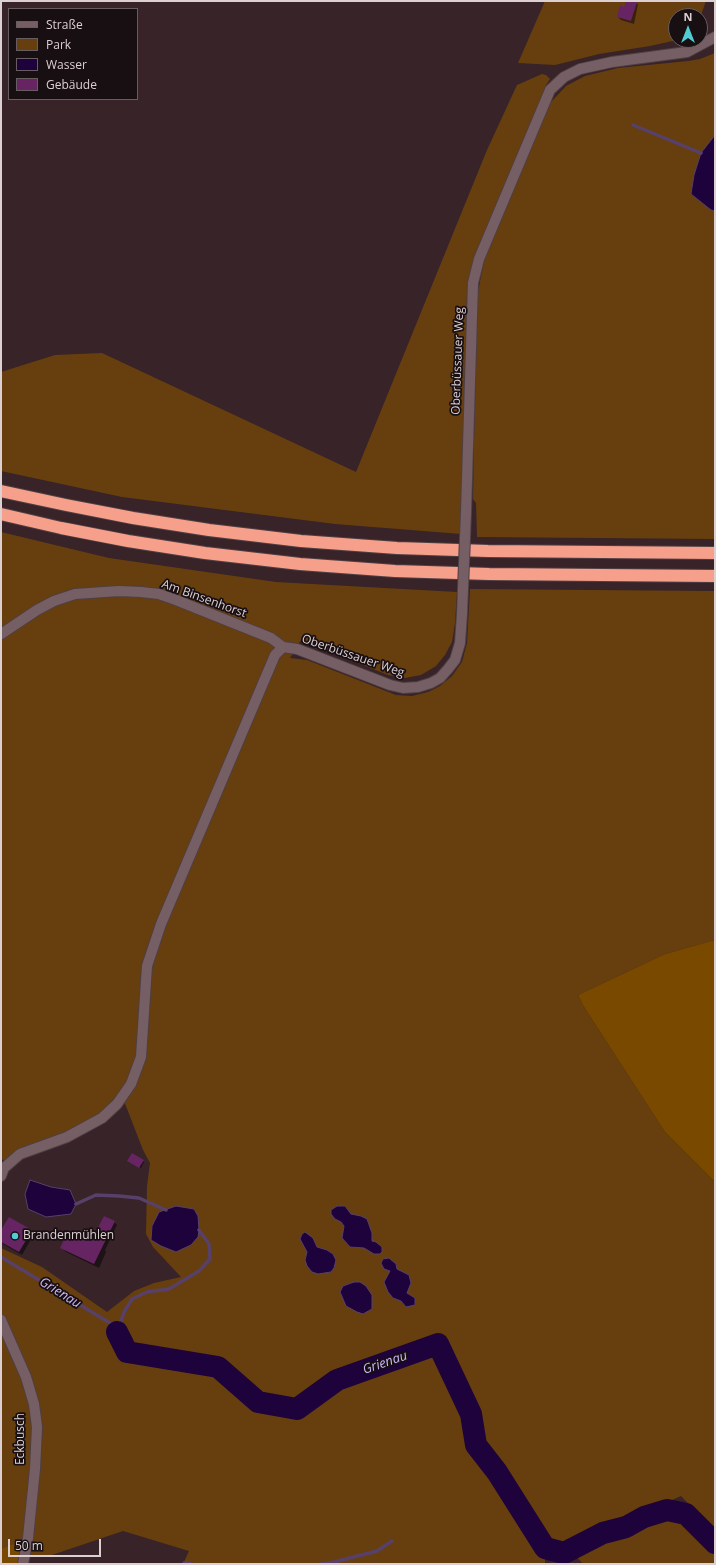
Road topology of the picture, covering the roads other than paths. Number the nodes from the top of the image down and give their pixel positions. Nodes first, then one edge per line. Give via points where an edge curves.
1 (715, 37) edge
2 (1, 490) edge
3 (1, 514) edge
4 (715, 553) edge
5 (715, 576) edge
6 (1, 634) edge
7 (283, 647) junction
8 (3, 1172) edge
9 (1, 1320) edge
10 (23, 1564) edge

1 - 7 street, Oberbüssauer Weg, bridge via 687,52 580,69 564,77 550,90 479,259 473,283 462,614 460,643 455,660 440,678 431,683 403,688 296,649
2 - 4 highway via 133,518 301,541 480,551
3 - 5 highway via 128,541 300,564 482,574
6 - 7 street, Am Binsenhorst via 37,610 75,594 141,592 159,594 176,600 271,638
7 - 8 street, Oberbüssauer Weg via 275,656 161,924 147,966 141,1057 131,1084 117,1104 102,1118 67,1137 20,1154
9 - 10 street, Eckbusch via 26,1377 34,1404 36,1427 33,1484

